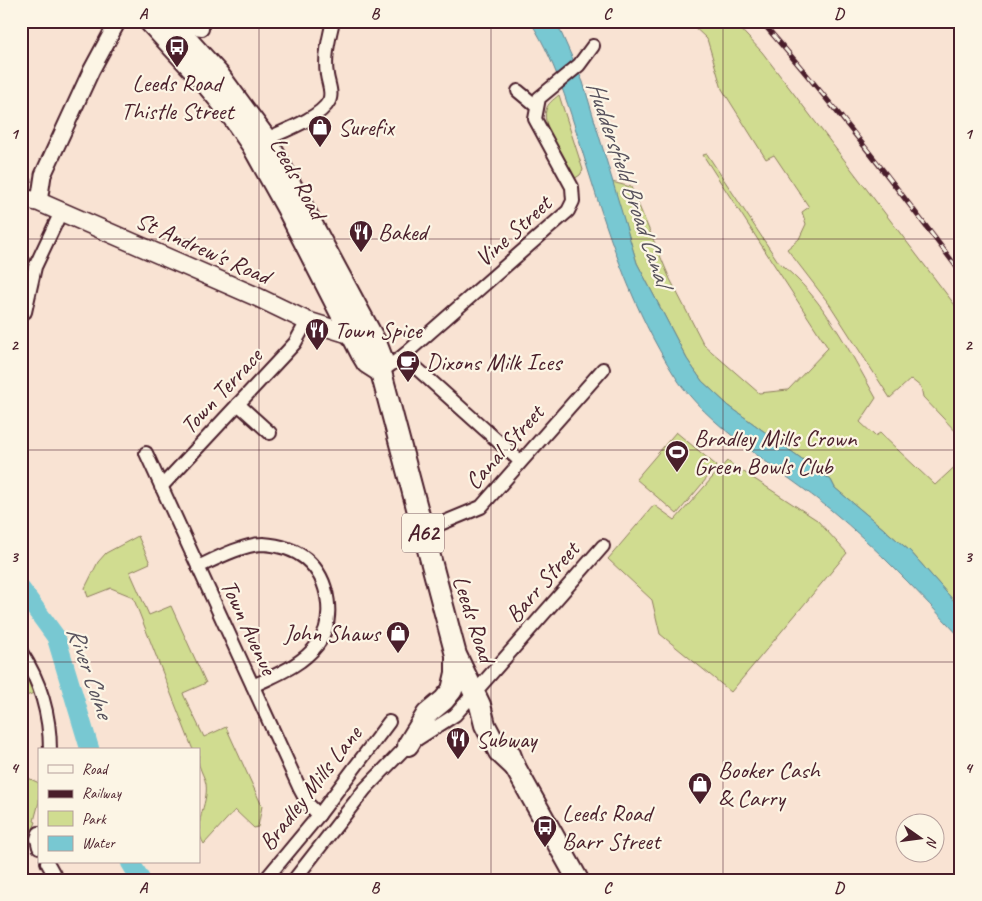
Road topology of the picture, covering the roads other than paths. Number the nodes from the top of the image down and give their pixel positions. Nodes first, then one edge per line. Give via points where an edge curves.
1 (118, 21) edge
2 (149, 21) edge
3 (333, 21) edge
4 (172, 23) edge
5 (206, 25) edge
6 (594, 46) dead end
7 (199, 53) junction
8 (518, 91) dead end
9 (536, 106) junction
10 (259, 142) junction
11 (43, 175) junction
12 (21, 196) edge
13 (38, 202) junction
14 (60, 212) junction
15 (25, 312) dead end
16 (306, 321) junction
17 (358, 328) junction
18 (403, 356) junction
19 (602, 369) dead end
20 (380, 372) junction
21 (238, 404) junction
22 (270, 433) dead end
23 (146, 453) dead end
24 (520, 461) junction
25 (161, 487) junction
26 (423, 530) junction
27 (602, 546) dead end
28 (198, 567) junction
29 (21, 652) edge
30 (456, 656) junction
31 (253, 686) junction
32 (476, 699) junction
33 (389, 722) dead end
34 (408, 745) junction
35 (50, 748) edge
36 (319, 815) junction
37 (48, 864) edge
38 (57, 880) edge
39 (264, 880) edge
40 (294, 880) edge
41 (578, 880) edge

1 - 11 street
2 - 10 main road, Leeds Road / A62
3 - 10 street via 326,62 330,100 305,121
4 - 5 street
4 - 7 main road, Leeds Road / A62
5 - 7 street
6 - 9 street via 579,65 540,98
7 - 10 main road, Leeds Road / A62 via 218,74
8 - 9 street
9 - 18 street, Vine Street via 535,119 572,187 573,201 568,212
10 - 17 main road, Leeds Road / A62
11 - 12 street
11 - 13 street
12 - 13 main road, St Andrew's Road
13 - 14 main road, St Andrew's Road
14 - 15 street via 35,267
14 - 16 main road, St Andrew's Road
16 - 17 main road, St Andrew's Road via 346,333
16 - 21 street, Town Terrace via 296,342
17 - 20 main road, Leeds Road / A62 via 382,358
18 - 20 street, Vine Street
18 - 24 street
19 - 24 street, Canal Street
20 - 26 main road, Leeds Road / A62
21 - 22 street
21 - 25 street, Town Terrace
23 - 25 street, Town Avenue
24 - 26 street, Canal Street via 481,507
25 - 28 street, Town Avenue
26 - 30 main road, Leeds Road / A62
27 - 32 street, Barr Street
28 - 31 street, Town Avenue
28 - 31 street via 261,544 286,548 306,559 319,576 328,597 328,624 318,645 301,662
29 - 35 street via 42,694 50,729
30 - 32 main road, Leeds Road / A62
30 - 34 main road via 452,690 427,714
31 - 36 street, Town Avenue via 300,789
32 - 34 street, Barr Street
32 - 41 main road, Leeds Road / A62 via 503,738 515,767
33 - 36 street, Bradley Mills Lane
34 - 40 street, Barr Street via 366,789
36 - 39 street, Bradley Mills Lane
37 - 38 street

